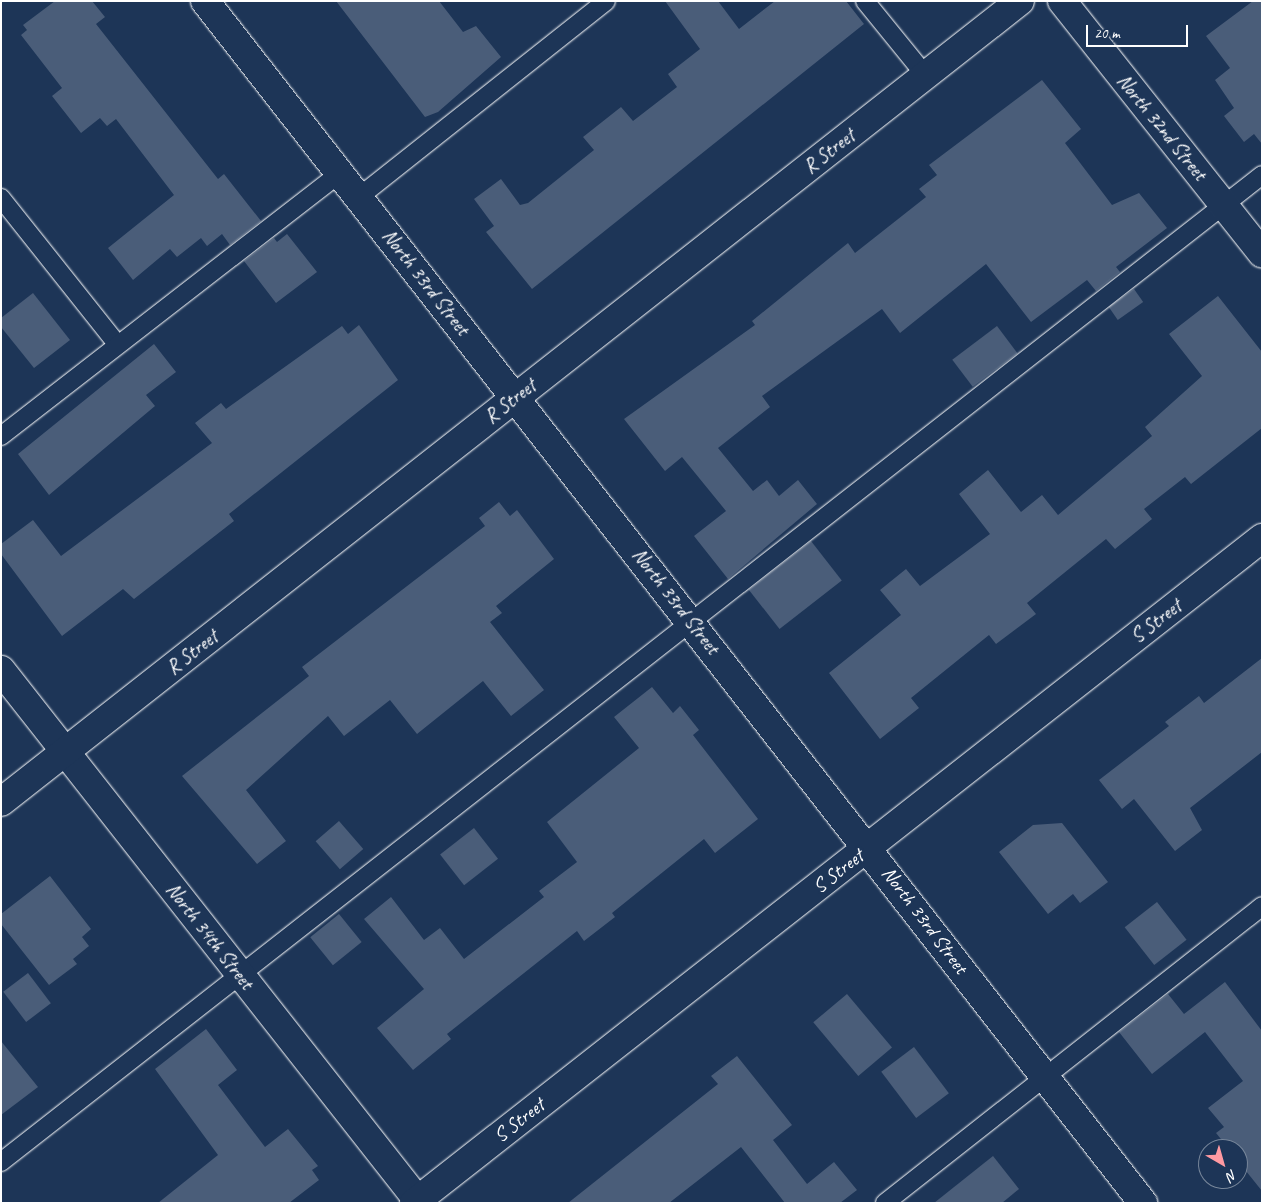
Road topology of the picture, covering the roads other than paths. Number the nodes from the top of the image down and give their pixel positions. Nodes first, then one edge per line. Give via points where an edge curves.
1 (205, 1) edge
2 (606, 1) edge
3 (865, 1) edge
4 (1020, 1) edge
5 (1062, 1) edge
6 (926, 76) junction
7 (340, 172) junction
8 (1262, 175) edge
9 (359, 197) junction
10 (1, 198) edge
11 (1224, 205) junction
12 (1262, 253) edge
13 (117, 344) junction
14 (516, 397) junction
15 (1, 436) edge
16 (1262, 538) edge
17 (692, 622) junction
18 (1, 670) edge
19 (66, 752) junction
20 (1, 802) edge
21 (869, 846) junction
22 (1262, 906) edge
23 (242, 976) junction
24 (1044, 1077) junction
25 (1, 1162) edge
26 (417, 1202) edge
27 (885, 1203) edge
28 (1143, 1203) edge

1 - 7 street, North 33rd Street
2 - 9 lane
3 - 6 lane
4 - 6 street, R Street
5 - 11 street, North 32nd Street
6 - 14 street, R Street
7 - 9 street, North 33rd Street
7 - 13 lane
8 - 11 lane
9 - 14 street, North 33rd Street
10 - 13 lane
11 - 12 street, North 32nd Street
11 - 17 lane
13 - 15 lane
14 - 17 street, North 33rd Street
14 - 19 street, R Street
16 - 21 street, S Street
17 - 21 street, North 33rd Street
17 - 23 lane
18 - 19 street, North 34th Street
19 - 20 street, R Street
19 - 23 street, North 34th Street
21 - 24 street, North 33rd Street
21 - 26 street, S Street
22 - 24 lane
23 - 25 lane
23 - 26 street, North 34th Street
24 - 27 lane
24 - 28 street, North 33rd Street

